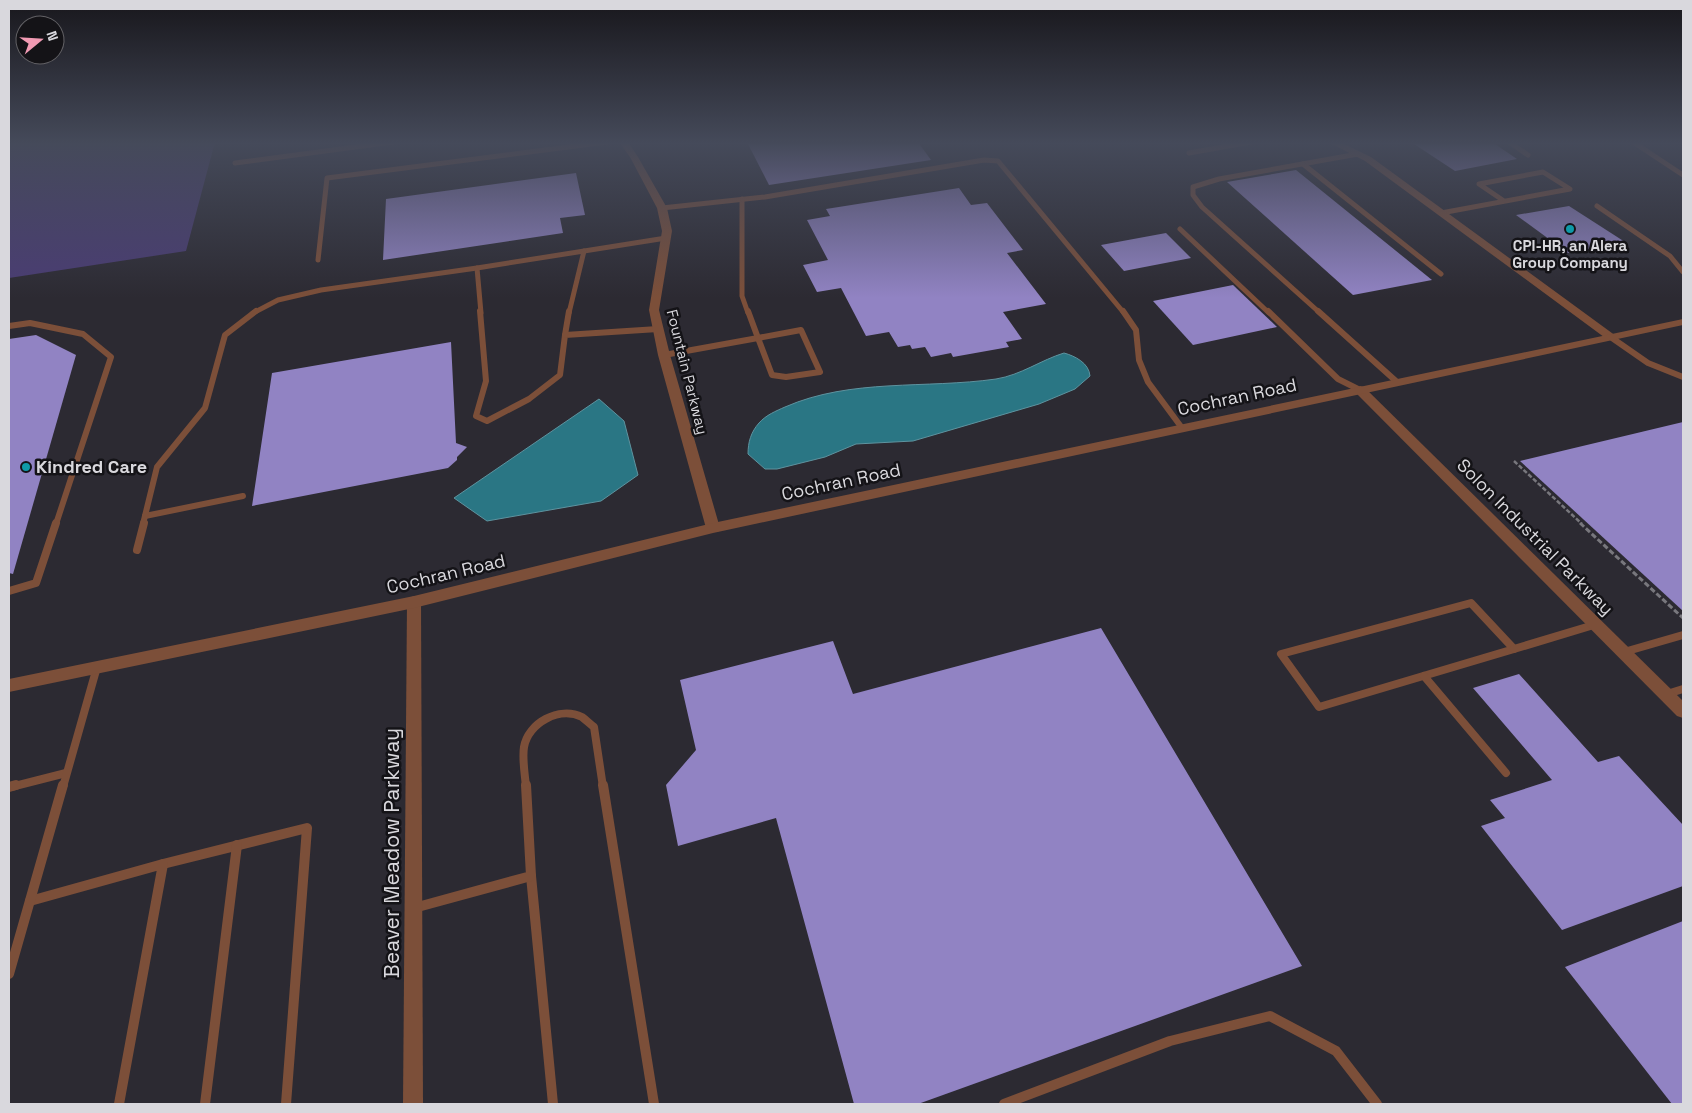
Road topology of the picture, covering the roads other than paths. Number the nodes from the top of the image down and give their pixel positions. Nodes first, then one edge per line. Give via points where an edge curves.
1 (325, 194) edge
2 (654, 194) edge
3 (773, 194) edge
4 (1026, 194) edge
5 (1193, 194) edge
6 (1341, 194) edge
7 (1415, 194) edge
8 (1494, 194) edge
9 (1543, 194) edge
10 (742, 199) junction
11 (1504, 201) junction
12 (1597, 206) dead end
13 (662, 208) junction
14 (1441, 213) junction
15 (1180, 229) dead end
16 (666, 238) junction
17 (584, 251) junction
18 (318, 260) dead end
19 (477, 268) junction
20 (1683, 272) edge
21 (1441, 274) dead end
22 (1683, 322) edge
23 (9, 326) edge
24 (658, 330) junction
25 (565, 335) junction
26 (1612, 338) junction
27 (758, 339) junction
28 (664, 355) junction
29 (1683, 377) edge
30 (1397, 382) junction
31 (1360, 390) junction
32 (1182, 428) junction
33 (243, 496) dead end
34 (145, 516) junction
35 (713, 528) junction
36 (137, 550) dead end
37 (9, 591) edge
38 (414, 602) junction
39 (1596, 624) junction
40 (1683, 635) edge
41 (1514, 649) junction
42 (1624, 652) junction
43 (97, 667) junction
44 (1424, 676) junction
45 (9, 686) edge
46 (1683, 689) edge
47 (1667, 694) junction
48 (1683, 710) edge
49 (66, 773) junction
50 (1506, 773) dead end
51 (9, 787) edge
52 (238, 845) junction
53 (163, 864) junction
54 (531, 876) junction
55 (30, 901) junction
56 (414, 908) junction
57 (9, 974) edge
58 (119, 1104) edge
59 (205, 1104) edge
60 (286, 1104) edge
61 (413, 1104) edge
62 (553, 1104) edge
63 (654, 1104) edge
64 (1004, 1104) edge
65 (1377, 1104) edge

1 - 18 lane
2 - 13 street, Fountain Parkway
3 - 10 lane
4 - 32 lane via 1115,300 1136,330 1139,360 1148,382
5 - 30 lane via 1202,207
6 - 21 lane
7 - 14 street
8 - 11 lane
9 - 11 lane
10 - 13 lane
10 - 27 lane via 742,296
11 - 14 lane
12 - 20 lane via 1670,256
13 - 16 street, Fountain Parkway
14 - 26 street
15 - 31 lane via 1338,379
16 - 17 lane
16 - 24 street, Fountain Parkway via 654,310
17 - 19 lane
17 - 25 lane
19 - 25 lane via 486,381 476,416 487,421 529,399 560,375
19 - 34 lane via 321,290 278,300 251,314 225,334 204,408 157,467
22 - 26 street, Cochran Road
23 - 37 lane via 30,323 83,334 111,357 36,583
24 - 25 lane
24 - 28 street, Fountain Parkway
26 - 29 lane via 1648,364
26 - 30 street, Cochran Road
27 - 27 lane via 801,330 820,372 772,375
27 - 28 lane
28 - 35 street, Fountain Parkway
30 - 31 street, Cochran Road
31 - 32 street, Cochran Road
31 - 39 street, Solon Industrial Parkway
32 - 35 street, Cochran Road
33 - 34 lane
34 - 36 lane
35 - 38 street, Cochran Road
38 - 43 street, Cochran Road
38 - 56 street, Beaver Meadow Parkway
39 - 41 lane
39 - 42 street, Solon Industrial Parkway
40 - 42 lane
41 - 44 lane
41 - 44 lane via 1471,603 1281,654 1319,707
42 - 47 street, Solon Industrial Parkway
43 - 45 street, Cochran Road
43 - 49 lane
44 - 50 lane
46 - 47 lane
47 - 48 street, Solon Industrial Parkway
49 - 51 lane
49 - 55 lane
52 - 53 lane
52 - 59 lane
52 - 60 lane via 307,828
53 - 55 lane
53 - 58 lane
54 - 56 lane
54 - 62 lane
54 - 63 lane via 524,747 534,726 549,717 567,714 582,717 594,727
55 - 57 lane
56 - 61 street, Beaver Meadow Parkway
64 - 65 lane via 1170,1041 1270,1016 1336,1051

